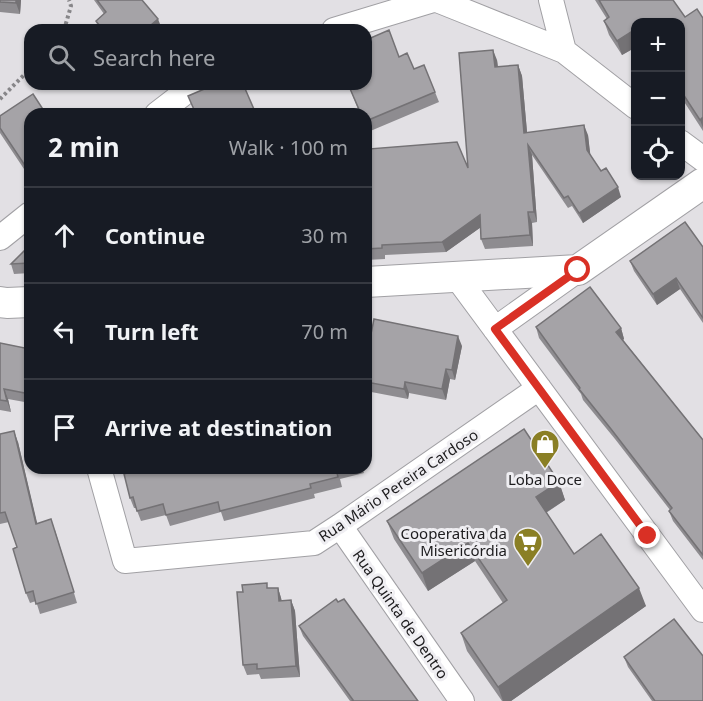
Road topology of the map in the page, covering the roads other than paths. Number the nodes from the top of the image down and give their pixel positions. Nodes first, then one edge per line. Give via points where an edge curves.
1 (435, 0) edge
2 (551, 0) edge
3 (353, 24) edge
4 (564, 51) junction
5 (188, 90) edge
6 (631, 102) edge
7 (165, 108) edge
8 (685, 145) edge
9 (703, 159) edge
10 (703, 183) edge
11 (24, 219) edge
12 (0, 238) edge
13 (578, 270) junction
14 (456, 276) junction
15 (372, 282) edge
16 (0, 302) edge
17 (24, 302) edge
18 (495, 329) junction
19 (539, 388) junction
20 (101, 474) edge
21 (340, 526) junction
22 (703, 610) edge
23 (462, 701) edge

1 - 3 street
1 - 4 street
2 - 4 street
4 - 6 street
5 - 7 street
8 - 9 street
10 - 13 street
11 - 12 street
13 - 14 street
13 - 18 street
14 - 15 street
14 - 18 street
16 - 17 street
18 - 19 street
19 - 21 street, Rua Mário Pereira Cardoso
19 - 22 street
20 - 21 street, Rua Mário Pereira Cardoso via 125,561 314,543
21 - 23 street, Rua Quinta de Dentro

